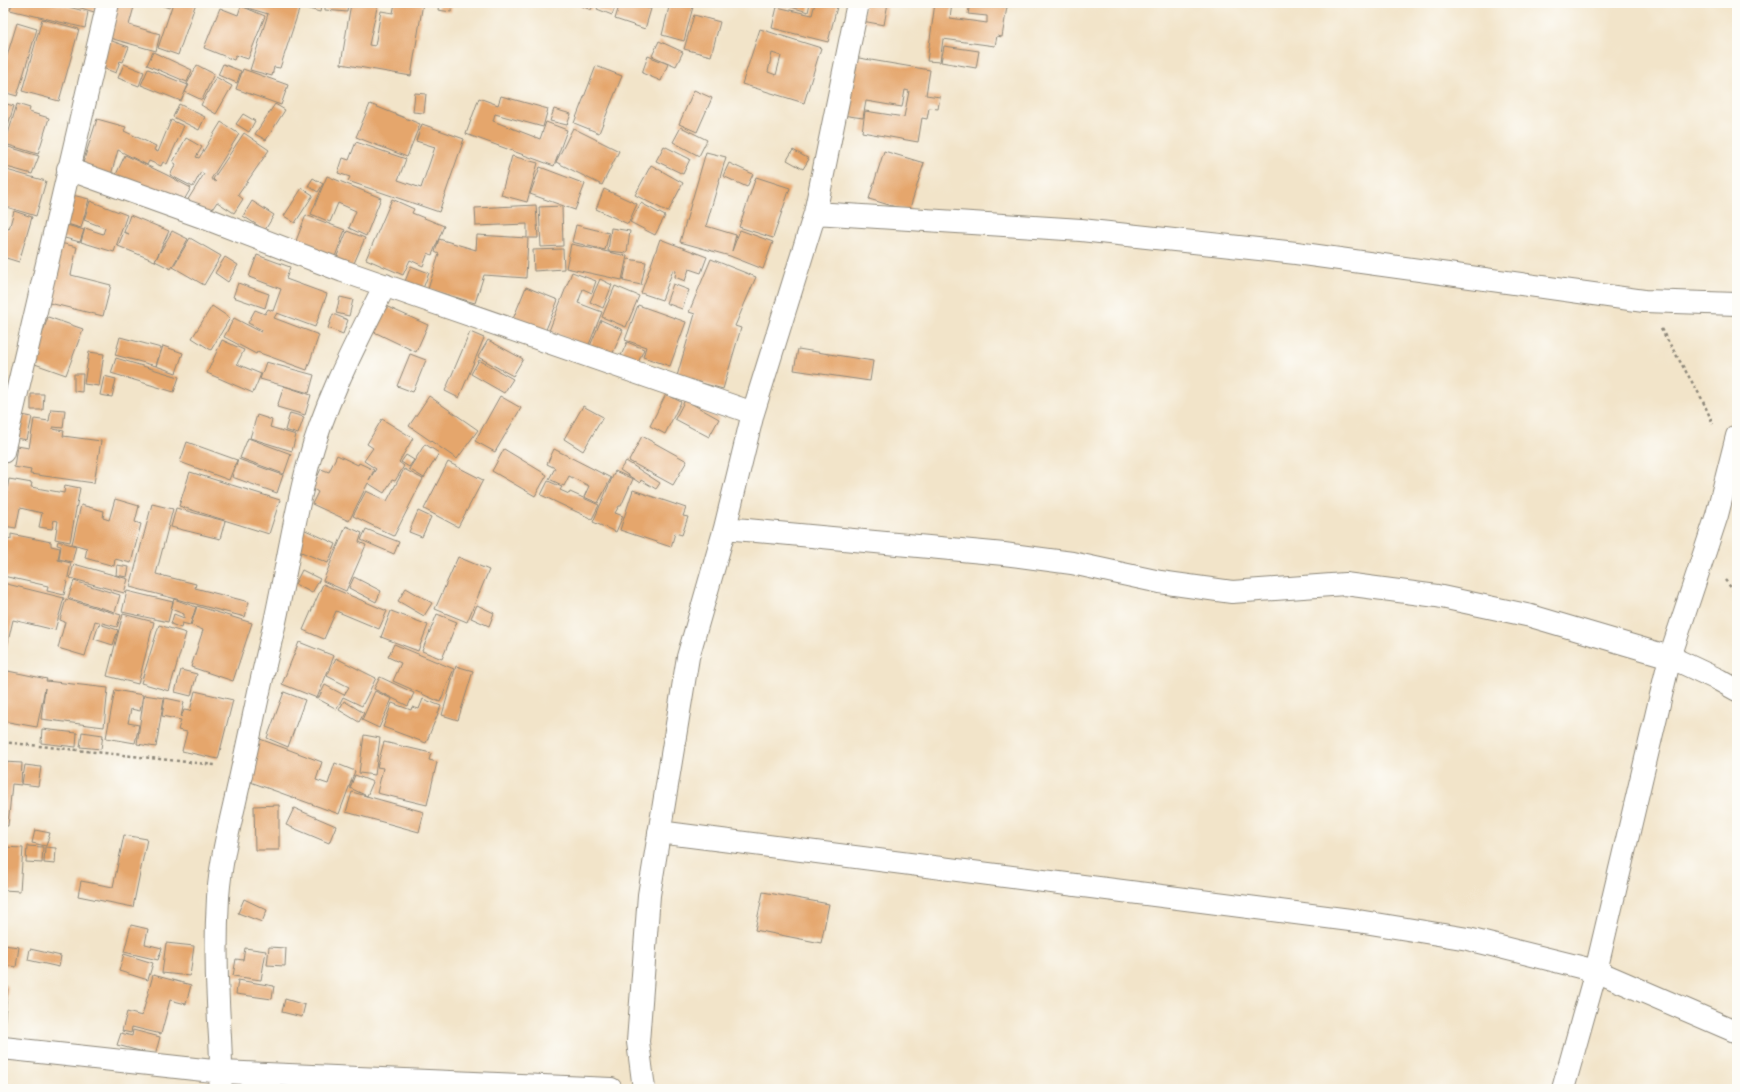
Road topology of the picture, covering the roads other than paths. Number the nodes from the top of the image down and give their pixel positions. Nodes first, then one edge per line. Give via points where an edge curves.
1 (108, 3) edge
2 (858, 3) edge
3 (68, 169) junction
4 (815, 213) junction
5 (385, 284) junction
6 (1737, 304) edge
7 (753, 413) junction
8 (1737, 436) edge
9 (3, 452) edge
10 (725, 528) junction
11 (1670, 657) junction
12 (1737, 690) edge
13 (659, 832) junction
14 (1596, 971) junction
15 (1737, 1032) edge
16 (3, 1048) edge
17 (221, 1081) edge
18 (611, 1089) edge
19 (644, 1089) edge
20 (1563, 1089) edge

1 - 3 street
2 - 4 street
3 - 5 street
3 - 9 street
4 - 6 street via 1081,230 1296,252 1644,301
4 - 7 street
5 - 7 street
5 - 17 street via 347,360 321,424 308,465 225,847 218,898 217,966
7 - 10 street
8 - 11 street via 1717,515
10 - 11 street via 1004,554 1072,563 1160,582 1232,592 1345,584 1436,596 1531,616
10 - 13 street via 688,657
11 - 12 street
11 - 14 street
13 - 14 street via 1358,921 1468,938
13 - 19 street via 649,895 638,1042
14 - 15 street
14 - 20 street
16 - 17 street
17 - 18 street

